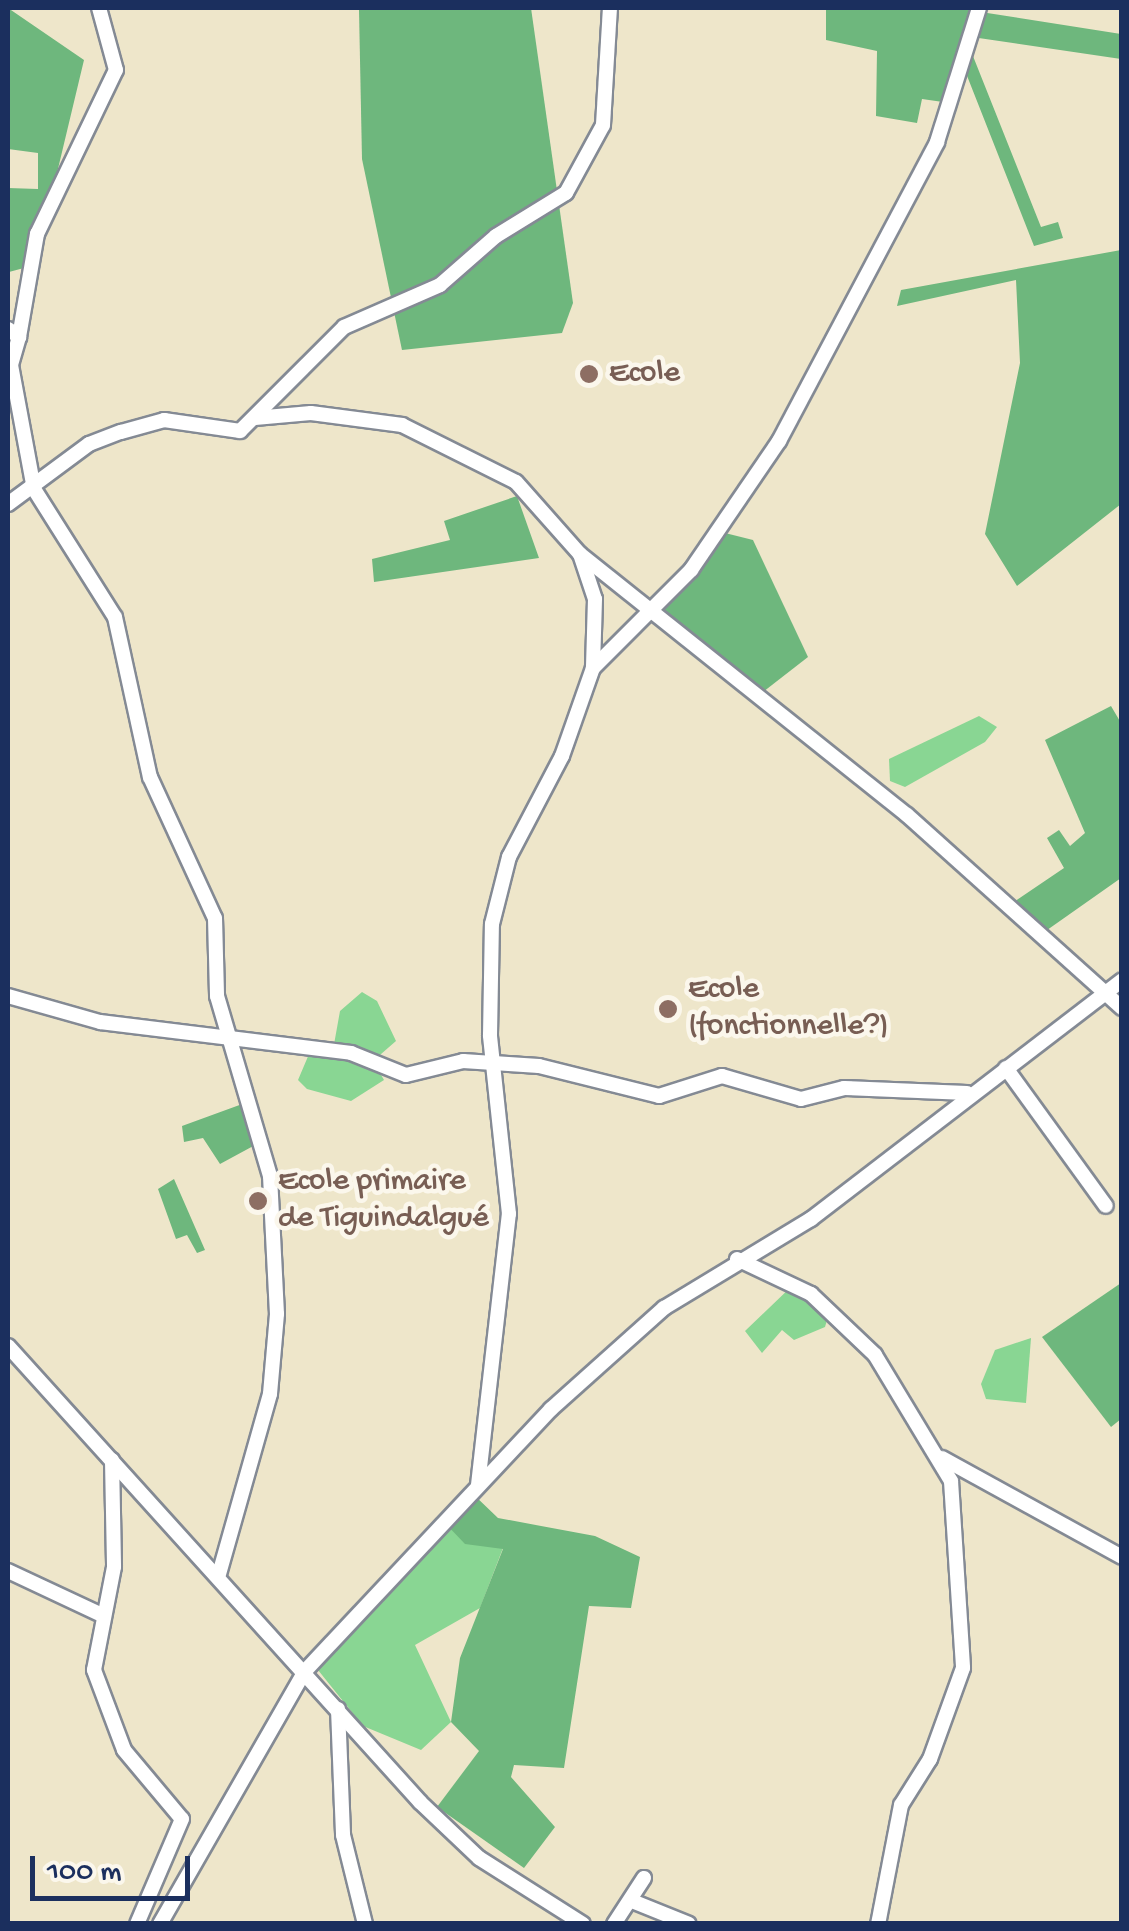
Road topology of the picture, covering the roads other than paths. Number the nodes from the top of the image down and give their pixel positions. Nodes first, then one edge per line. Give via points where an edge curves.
1 (99, 8) edge
2 (610, 8) edge
3 (979, 8) edge
4 (13, 333) edge
5 (254, 418) junction
6 (34, 489) junction
7 (8, 504) edge
8 (580, 554) junction
9 (652, 613) junction
10 (592, 668) junction
11 (1122, 980) edge
12 (1106, 993) junction
13 (8, 996) edge
14 (1122, 1008) edge
15 (230, 1042) junction
16 (494, 1066) junction
17 (1006, 1068) junction
18 (982, 1087) junction
19 (1106, 1206) dead end
20 (738, 1259) junction
21 (8, 1346) edge
22 (941, 1458) junction
23 (112, 1460) junction
24 (478, 1484) junction
25 (1122, 1557) edge
26 (8, 1571) edge
27 (219, 1574) junction
28 (102, 1616) junction
29 (304, 1671) junction
30 (338, 1709) junction
31 (644, 1878) dead end
32 (632, 1901) junction
33 (137, 1924) edge
34 (160, 1924) edge
35 (365, 1924) edge
36 (582, 1924) edge
37 (614, 1924) edge
38 (689, 1924) edge
39 (878, 1924) edge

1 - 4 street via 116,70 37,234
2 - 5 street via 603,125 576,184 440,285 344,327
3 - 9 street via 937,142 839,314 804,395 757,479
4 - 6 street via 11,365
5 - 6 street via 240,432 164,420 110,436
5 - 8 street via 328,415 427,435 516,482
6 - 7 street
6 - 15 street via 115,618 150,777 215,918 214,973
8 - 9 street
8 - 10 street via 595,600
9 - 10 street
9 - 12 street via 907,814
10 - 16 street via 500,890
11 - 12 street
12 - 14 street
12 - 17 street
13 - 15 street
15 - 16 street via 351,1053 406,1075 449,1061
15 - 27 street via 270,1176 277,1314 262,1435
16 - 18 street via 540,1066 658,1096 722,1076 801,1098 844,1088 942,1097
16 - 24 street via 509,1214
17 - 18 street
17 - 19 street
18 - 20 street via 811,1220
20 - 22 street via 812,1294 841,1320 875,1355
20 - 24 street via 664,1308
21 - 23 street
22 - 25 street
22 - 39 street via 954,1510 963,1668 930,1759 901,1805
23 - 27 street
23 - 28 street via 114,1567
24 - 29 street
26 - 28 street
27 - 29 street
28 - 33 street via 94,1670 114,1732 182,1819
29 - 30 street
29 - 34 street
30 - 35 street via 342,1835
30 - 36 street via 479,1858
31 - 32 street
32 - 37 street
32 - 38 street

